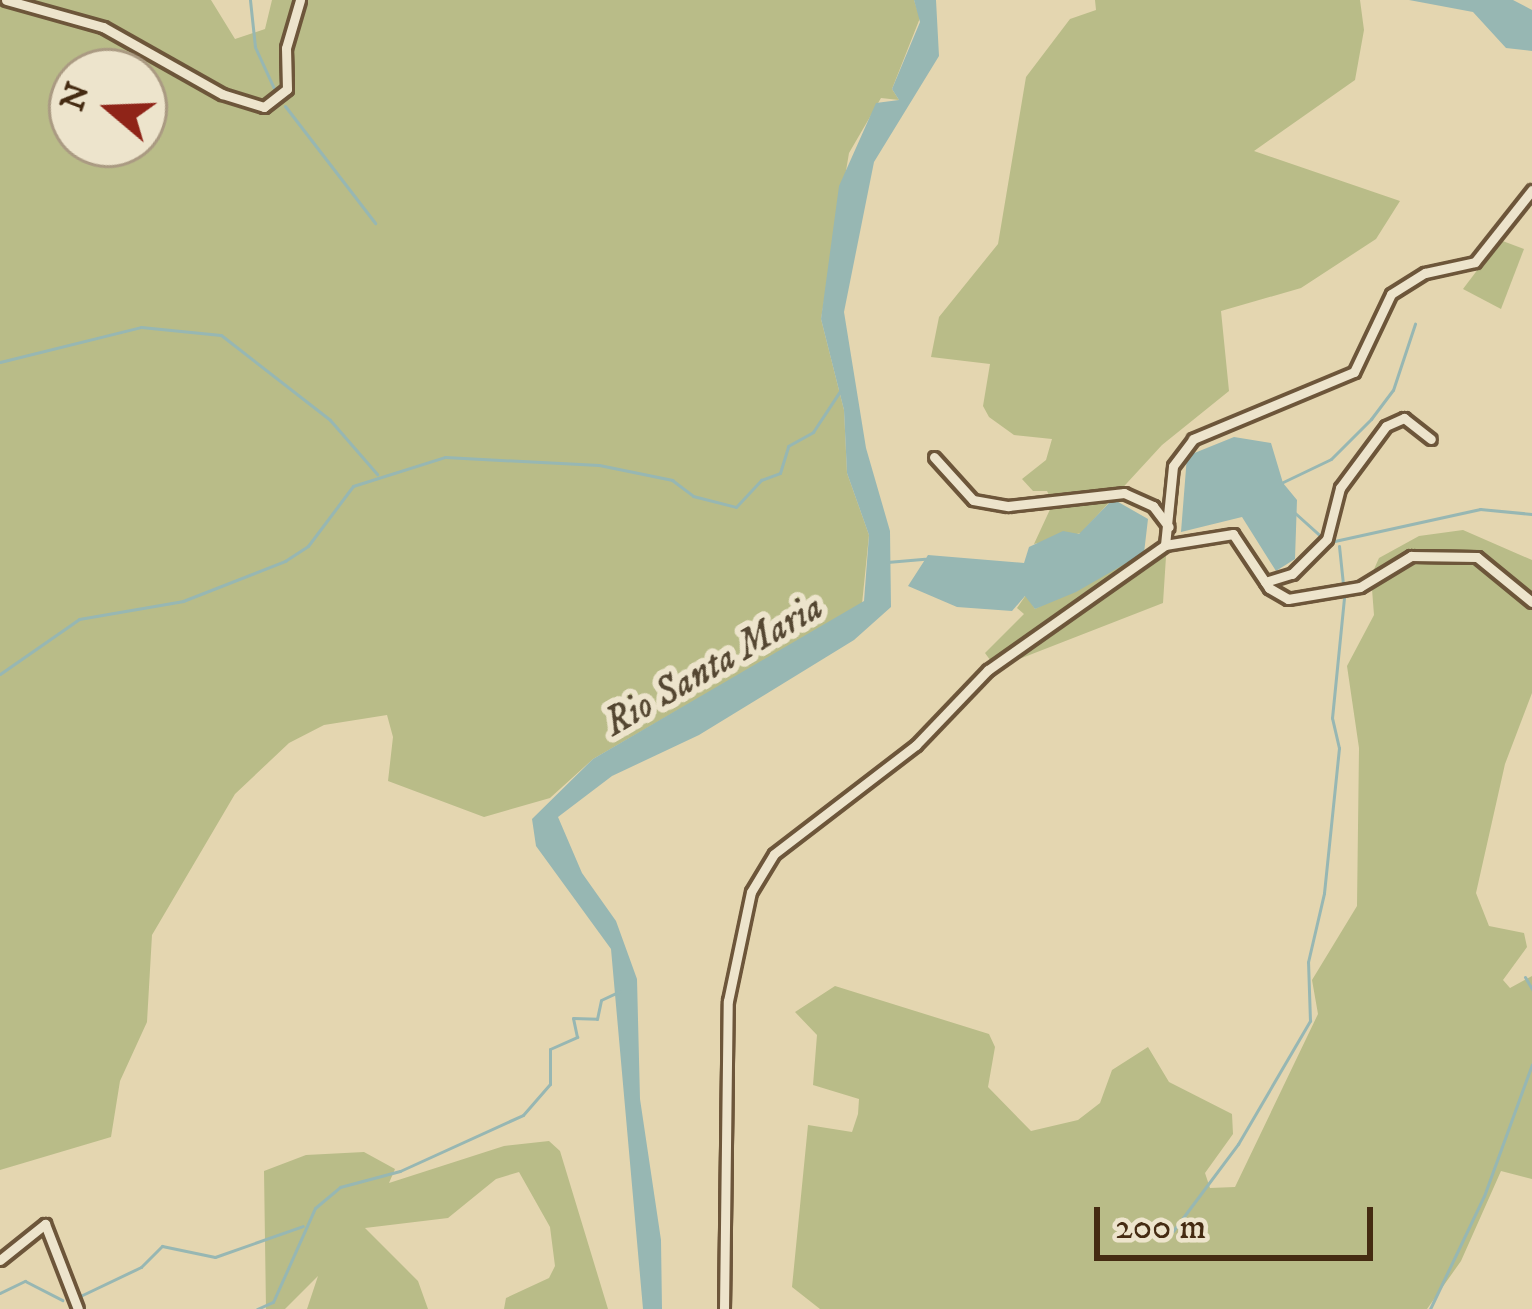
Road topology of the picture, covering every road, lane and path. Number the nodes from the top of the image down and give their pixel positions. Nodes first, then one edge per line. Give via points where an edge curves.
1 (6, 0) edge
2 (300, 0) edge
3 (1532, 190) edge
4 (1431, 440) dead end
5 (934, 457) dead end
6 (1169, 527) junction
7 (1165, 545) junction
8 (1265, 582) junction
9 (1532, 602) edge
10 (0, 1260) edge
11 (78, 1309) edge
12 (724, 1309) edge

1 - 2 street via 103,27 222,94 264,107 284,98 287,37
3 - 6 street via 1474,262 1425,273 1391,294 1354,372 1193,439 1173,466
4 - 8 street via 1404,418 1386,426 1340,488 1327,538 1292,574
5 - 6 street via 974,500 1008,506 1124,494 1153,506
6 - 7 street
7 - 8 street via 1233,534
7 - 12 street via 988,670 916,745 760,871 728,1001
8 - 9 street via 1296,599 1360,587 1411,556 1462,555 1507,574
10 - 11 street via 45,1224

